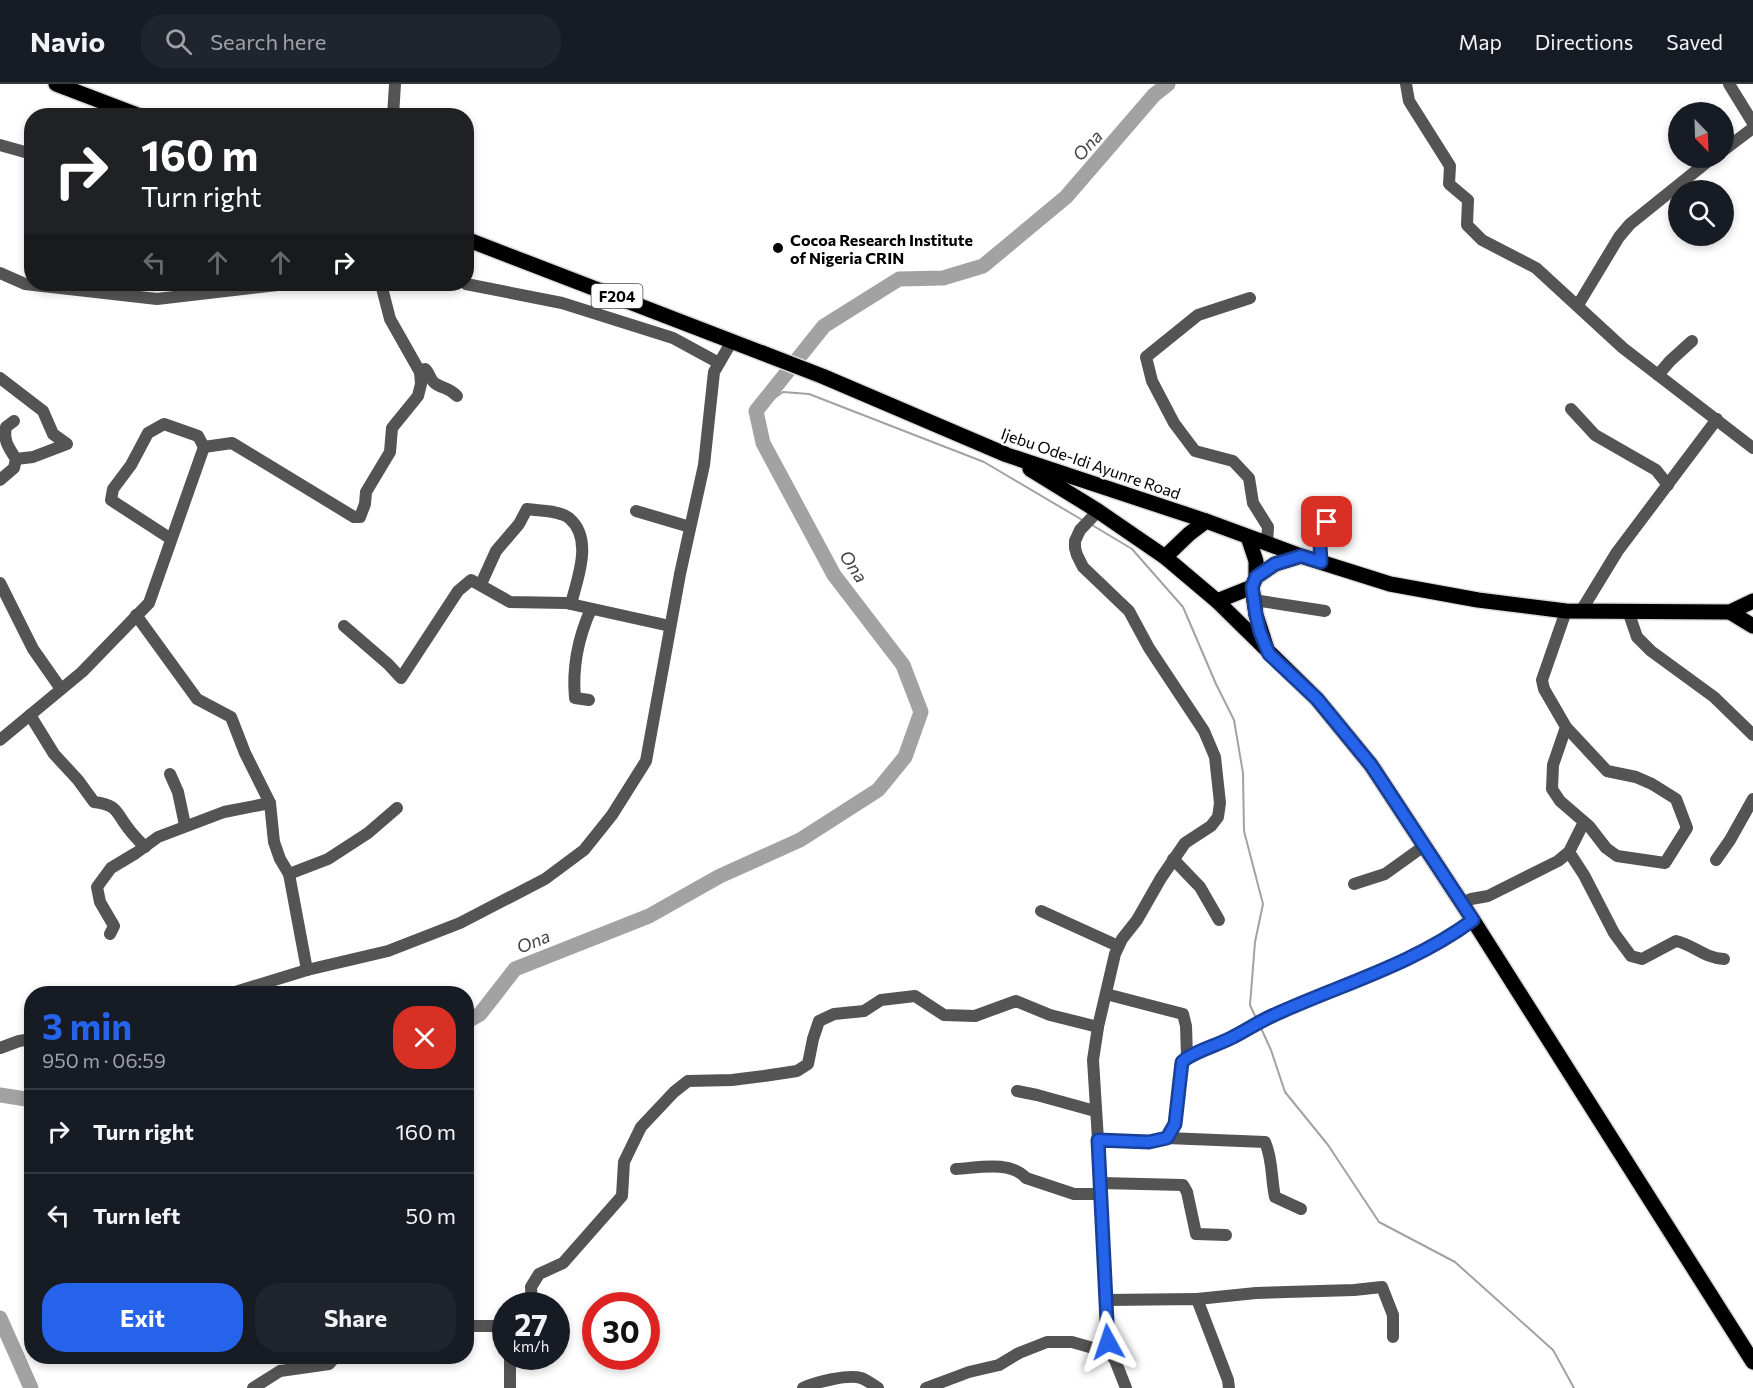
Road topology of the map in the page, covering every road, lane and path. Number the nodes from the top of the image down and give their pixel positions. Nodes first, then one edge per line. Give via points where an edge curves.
1 (56, 84) edge
2 (394, 84) edge
3 (1406, 84) edge
4 (1729, 84) edge
5 (119, 108) edge
6 (393, 108) edge
7 (1753, 125) edge
8 (1734, 141) edge
9 (0, 145) edge
10 (24, 152) edge
11 (1700, 168) edge
12 (474, 242) edge
13 (0, 273) edge
14 (24, 284) edge
15 (474, 286) edge
16 (91, 291) edge
17 (222, 291) edge
18 (383, 291) edge
19 (1251, 298) dead end
20 (1578, 305) junction
21 (732, 341) junction
22 (1692, 341) dead end
23 (719, 363) junction
24 (420, 372) junction
25 (1658, 375) junction
26 (0, 378) edge
27 (457, 396) dead end
28 (1571, 409) dead end
29 (1717, 419) junction
30 (14, 421) dead end
31 (204, 447) junction
32 (1753, 448) edge
33 (1007, 455) junction
34 (16, 459) junction
35 (0, 480) edge
36 (1668, 484) junction
37 (1329, 505) dead end
38 (636, 511) dead end
39 (1093, 515) junction
40 (1206, 521) junction
41 (690, 526) junction
42 (1248, 537) junction
43 (171, 539) junction
44 (1267, 544) junction
45 (1301, 556) junction
46 (1165, 557) junction
47 (1321, 562) junction
48 (0, 583) edge
49 (481, 584) junction
50 (1254, 588) junction
51 (1217, 601) junction
52 (1753, 601) edge
53 (571, 604) junction
54 (591, 609) junction
55 (1325, 610) dead end
56 (1574, 611) junction
57 (1628, 611) junction
58 (1730, 612) junction
59 (136, 615) junction
60 (344, 626) dead end
61 (670, 626) junction
62 (1753, 626) edge
63 (1269, 654) junction
64 (61, 689) junction
65 (589, 700) dead end
66 (30, 715) junction
67 (1566, 728) junction
68 (1753, 735) edge
69 (0, 740) edge
70 (170, 774) dead end
71 (1753, 800) edge
72 (270, 803) junction
73 (398, 808) dead end
74 (1584, 822) junction
75 (185, 825) junction
76 (1424, 846) junction
77 (145, 847) junction
78 (1569, 852) junction
79 (1173, 859) junction
80 (1716, 860) dead end
81 (289, 874) junction
82 (1354, 884) dead end
83 (1462, 903) junction
84 (1041, 911) dead end
85 (1219, 920) dead end
86 (1473, 920) junction
87 (110, 934) dead end
88 (1118, 946) junction
89 (1724, 959) dead end
90 (307, 970) junction
91 (255, 986) edge
92 (1106, 994) junction
93 (1098, 1027) junction
94 (24, 1040) edge
95 (0, 1048) edge
96 (1187, 1058) junction
97 (1017, 1092) dead end
98 (1095, 1111) junction
99 (1167, 1138) junction
100 (1098, 1140) junction
101 (956, 1169) dead end
102 (1101, 1189) junction
103 (1301, 1209) dead end
104 (1226, 1235) dead end
105 (531, 1292) edge
106 (1197, 1299) junction
107 (1105, 1300) junction
108 (474, 1326) edge
109 (492, 1326) edge
110 (1393, 1337) dead end
111 (1106, 1348) junction
112 (1753, 1362) edge
113 (329, 1364) edge
114 (510, 1370) edge
115 (253, 1388) edge
116 (510, 1388) edge
117 (803, 1388) edge
118 (878, 1388) edge
119 (926, 1388) edge
120 (1126, 1388) edge
121 (1229, 1388) edge

1 - 5 main road
2 - 6 street
3 - 20 street via 1409,101 1450,166 1449,184 1468,200 1470,229 1482,240 1536,268
4 - 7 street
7 - 8 street
9 - 10 street
11 - 20 street via 1630,224
12 - 21 main road, Ijebu Ode-Idi Ayunre Road / F204
13 - 14 street
15 - 23 street via 562,303 673,338
16 - 17 street via 157,298
18 - 24 street via 390,319
19 - 44 street via 1198,315 1146,357 1162,402 1195,451 1233,461 1249,478 1253,503 1268,527
20 - 25 street
21 - 23 street
21 - 33 main road, Ijebu Ode-Idi Ayunre Road / F204
22 - 25 street
23 - 41 street via 714,372 704,465
24 - 27 street via 425,369 436,385 450,388
24 - 31 street via 418,396 392,428 390,452 366,492 360,516 354,517 232,443
25 - 29 street
26 - 34 street via 43,411 53,434 67,444
28 - 36 street via 1595,435 1656,470
29 - 32 street
29 - 36 street
30 - 34 street via 4,434
31 - 43 street
31 - 43 street via 198,436 164,424 148,433 113,489 111,500
33 - 39 main road
33 - 40 main road, Ijebu Ode-Idi Ayunre Road / F204
34 - 35 street via 14,468
36 - 56 street
37 - 47 street via 1320,545
38 - 41 street
39 - 46 main road
39 - 79 street via 1075,542 1083,567 1129,611 1204,731 1215,757 1218,817 1185,843
40 - 42 main road, Ijebu Ode-Idi Ayunre Road / F204
40 - 46 main road
41 - 61 street
42 - 44 main road, Ijebu Ode-Idi Ayunre Road / F204
42 - 50 main road via 1256,561
43 - 59 street via 148,603
44 - 45 main road, Ijebu Ode-Idi Ayunre Road / F204
45 - 47 main road, Ijebu Ode-Idi Ayunre Road / F204
45 - 50 main road via 1275,564
46 - 51 main road
47 - 56 main road, Ijebu Ode-Idi Ayunre Road / F204 via 1390,584 1478,600
48 - 64 street via 33,649
49 - 53 street via 510,602
49 - 53 street via 496,551 527,509 557,513 569,518 580,535 580,567
49 - 60 street via 471,580 458,591 400,678
50 - 51 main road
50 - 55 street
50 - 63 main road via 1260,632
51 - 63 main road
52 - 58 main road, F204
53 - 54 street
54 - 61 street
54 - 65 street via 575,655 573,683 574,698
56 - 57 main road, Ijebu Ode-Idi Ayunre Road / F204
56 - 67 street via 1542,680
57 - 58 main road, Ijebu Ode-Idi Ayunre Road / F204
57 - 68 street via 1637,637 1651,651 1714,697
58 - 62 main road
59 - 64 street
59 - 72 street via 197,699 231,717
61 - 90 street via 646,761 585,850 545,879 460,923 388,951
63 - 76 main road via 1317,699 1371,765
64 - 66 street
66 - 69 street
66 - 77 street via 54,754 94,802 108,804 118,811
67 - 74 street via 1553,765 1552,789
67 - 74 street via 1607,771 1636,777 1676,799 1687,828 1665,863 1617,856
70 - 75 street
71 - 80 street
72 - 75 street
72 - 81 street via 274,842
73 - 81 street via 328,859
74 - 78 street
75 - 77 street
76 - 82 street via 1385,874
76 - 83 main road
77 - 87 street via 111,868 97,887 100,902 114,926
78 - 83 street via 1518,882
78 - 89 street via 1631,956 1642,959 1676,941 1710,958
79 - 85 street via 1200,887
79 - 88 street
81 - 90 street
83 - 86 main road
84 - 88 street
86 - 96 street via 1378,974 1273,1015
86 - 112 main road
88 - 92 street
90 - 91 street
92 - 93 street
92 - 96 street via 1183,1014
93 - 98 street via 1093,1060
93 - 105 street via 1050,1015 1016,1001 975,1016 944,1015 915,996 881,1000 864,1011 834,1014 819,1021 808,1064 797,1071 732,1080 688,1081 641,1127 624,1162 622,1196 563,1263 539,1274
94 - 95 street
96 - 99 street via 1182,1062 1175,1124
97 - 98 street
98 - 100 street
99 - 100 street via 1149,1142
99 - 103 street via 1265,1143 1275,1197
100 - 102 street
101 - 102 street via 1000,1167 1074,1194
102 - 104 street via 1183,1185 1188,1192 1196,1234
102 - 107 street
106 - 107 street
106 - 110 street via 1382,1287 1394,1314
106 - 121 street
107 - 111 street
108 - 109 street
111 - 119 street via 1100,1350 1067,1341 1047,1342 999,1365
111 - 120 street
113 - 115 street via 280,1371
114 - 116 street
117 - 118 street via 849,1377 863,1379

